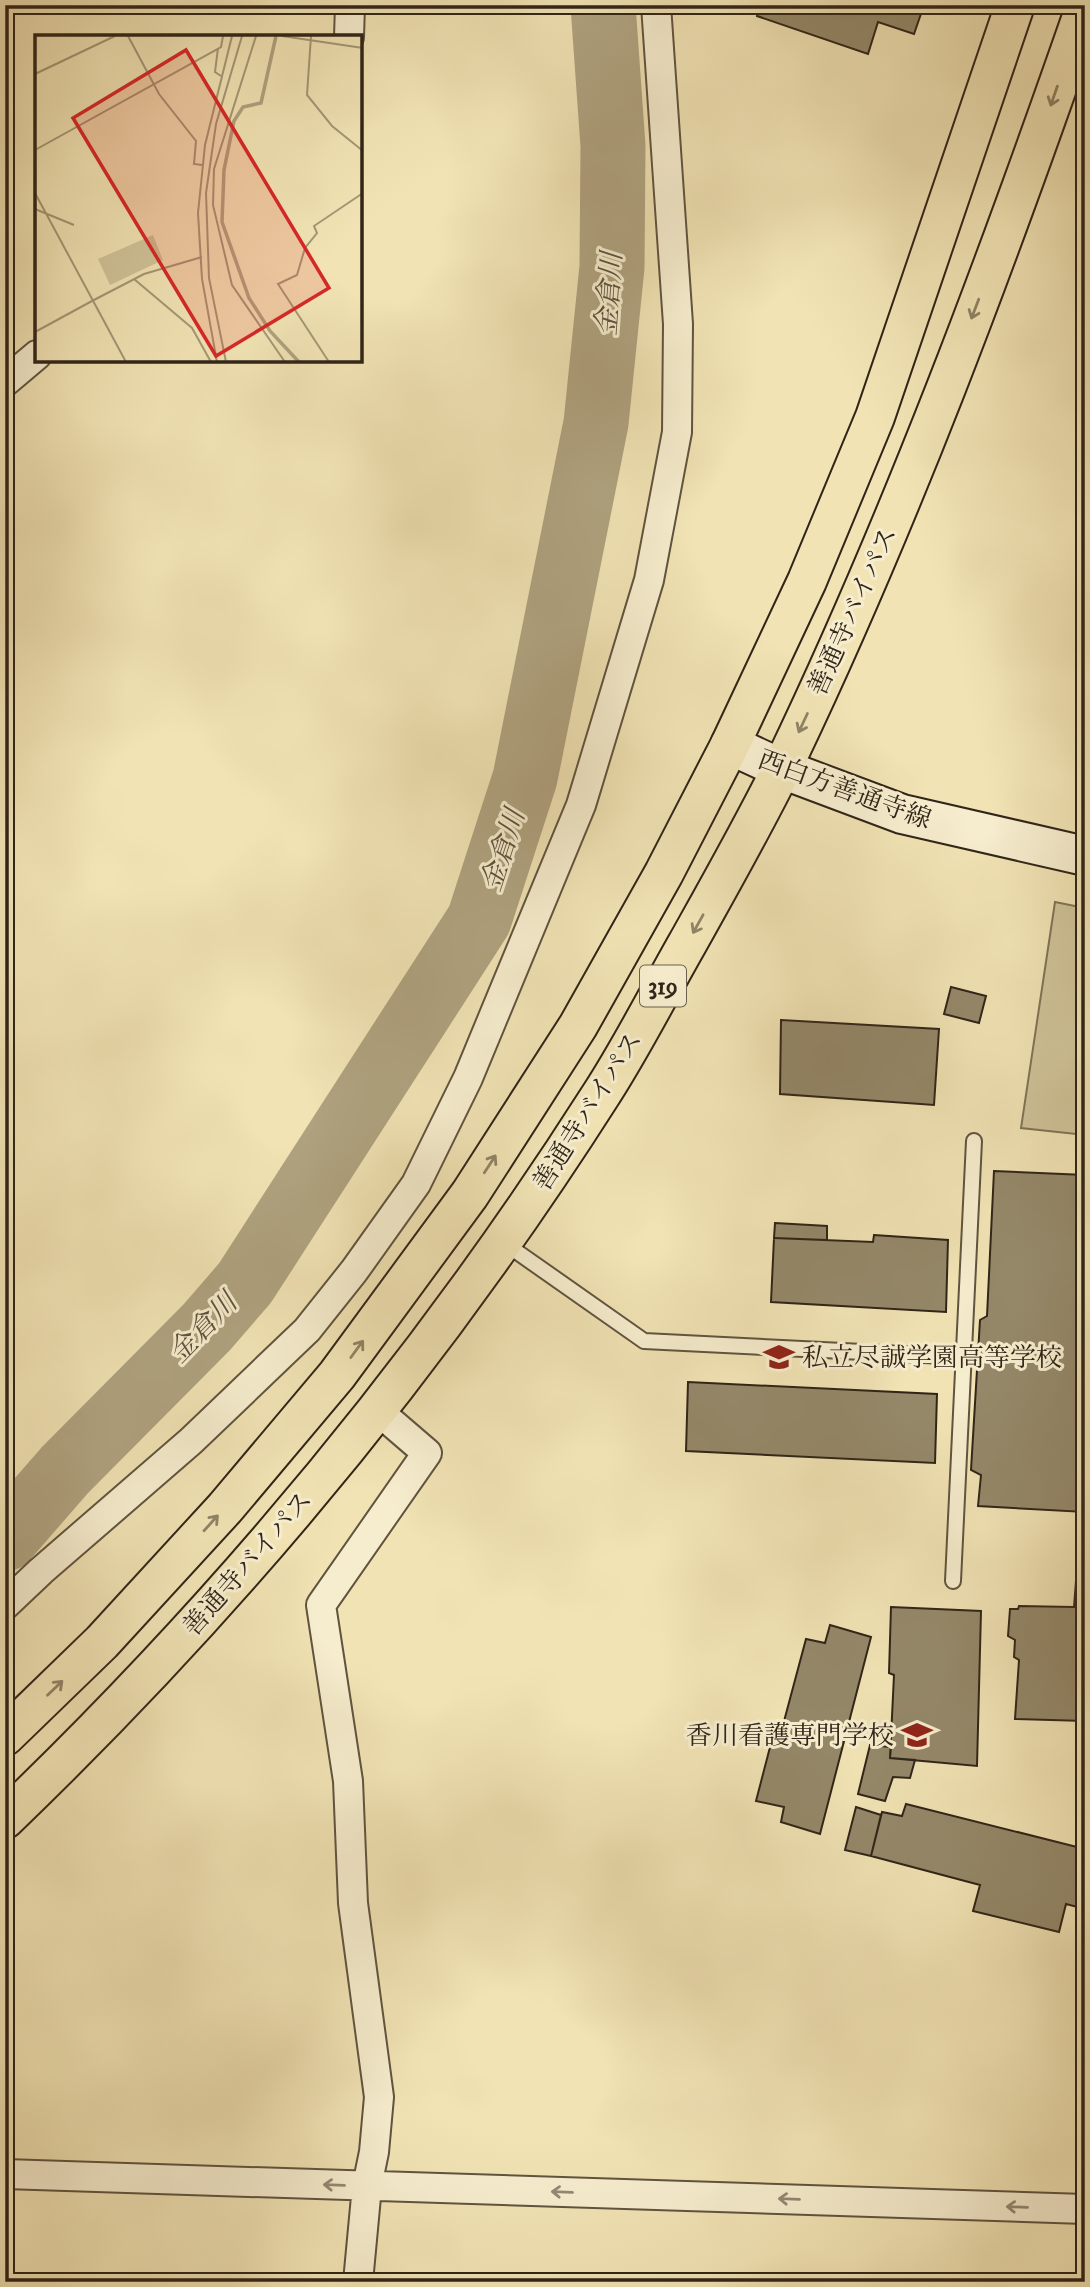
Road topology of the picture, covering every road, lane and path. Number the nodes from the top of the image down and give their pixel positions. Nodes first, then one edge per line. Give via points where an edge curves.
1 (350, 5) edge
2 (656, 5) edge
3 (1015, 5) edge
4 (1085, 8) edge
5 (349, 35) edge
6 (35, 357) edge
7 (5, 382) edge
8 (730, 745) junction
9 (782, 769) junction
10 (1085, 856) edge
11 (974, 1142) dead end
12 (502, 1241) junction
13 (964, 1357) junction
14 (377, 1410) junction
15 (953, 1581) dead end
16 (5, 1605) edge
17 (5, 1735) edge
18 (5, 1819) edge
19 (5, 2174) edge
20 (367, 2186) junction
21 (1085, 2209) edge
22 (358, 2282) edge

1 - 5 street
2 - 16 street via 678,324 677,432 649,580 581,805 468,1078 416,1184 354,1271 307,1330 191,1441
3 - 8 highway, 善通寺バイパス / 319 via 875,417 807,580
4 -> 9 highway, 善通寺バイパス / 319 via 1022,190 924,441 859,600
6 - 7 street
8 - 9 main road, 西白方善通寺線
17 -> 8 highway, 善通寺バイパス / 319 via 102,1643 225,1508 337,1375 463,1205 578,1026
9 - 10 main road, 西白方善通寺線 via 902,814
9 -> 12 highway, 善通寺バイパス / 319 via 605,1089
11 - 13 lane
12 - 13 lane via 644,1340
12 - 14 highway, 善通寺バイパス / 319
13 - 15 lane
14 - 18 highway, 善通寺バイパス / 319 via 271,1539 140,1684
14 - 20 street via 428,1453 321,1605 348,1781 353,1903 379,2097
20 -> 19 street
21 -> 20 street
20 - 22 street

